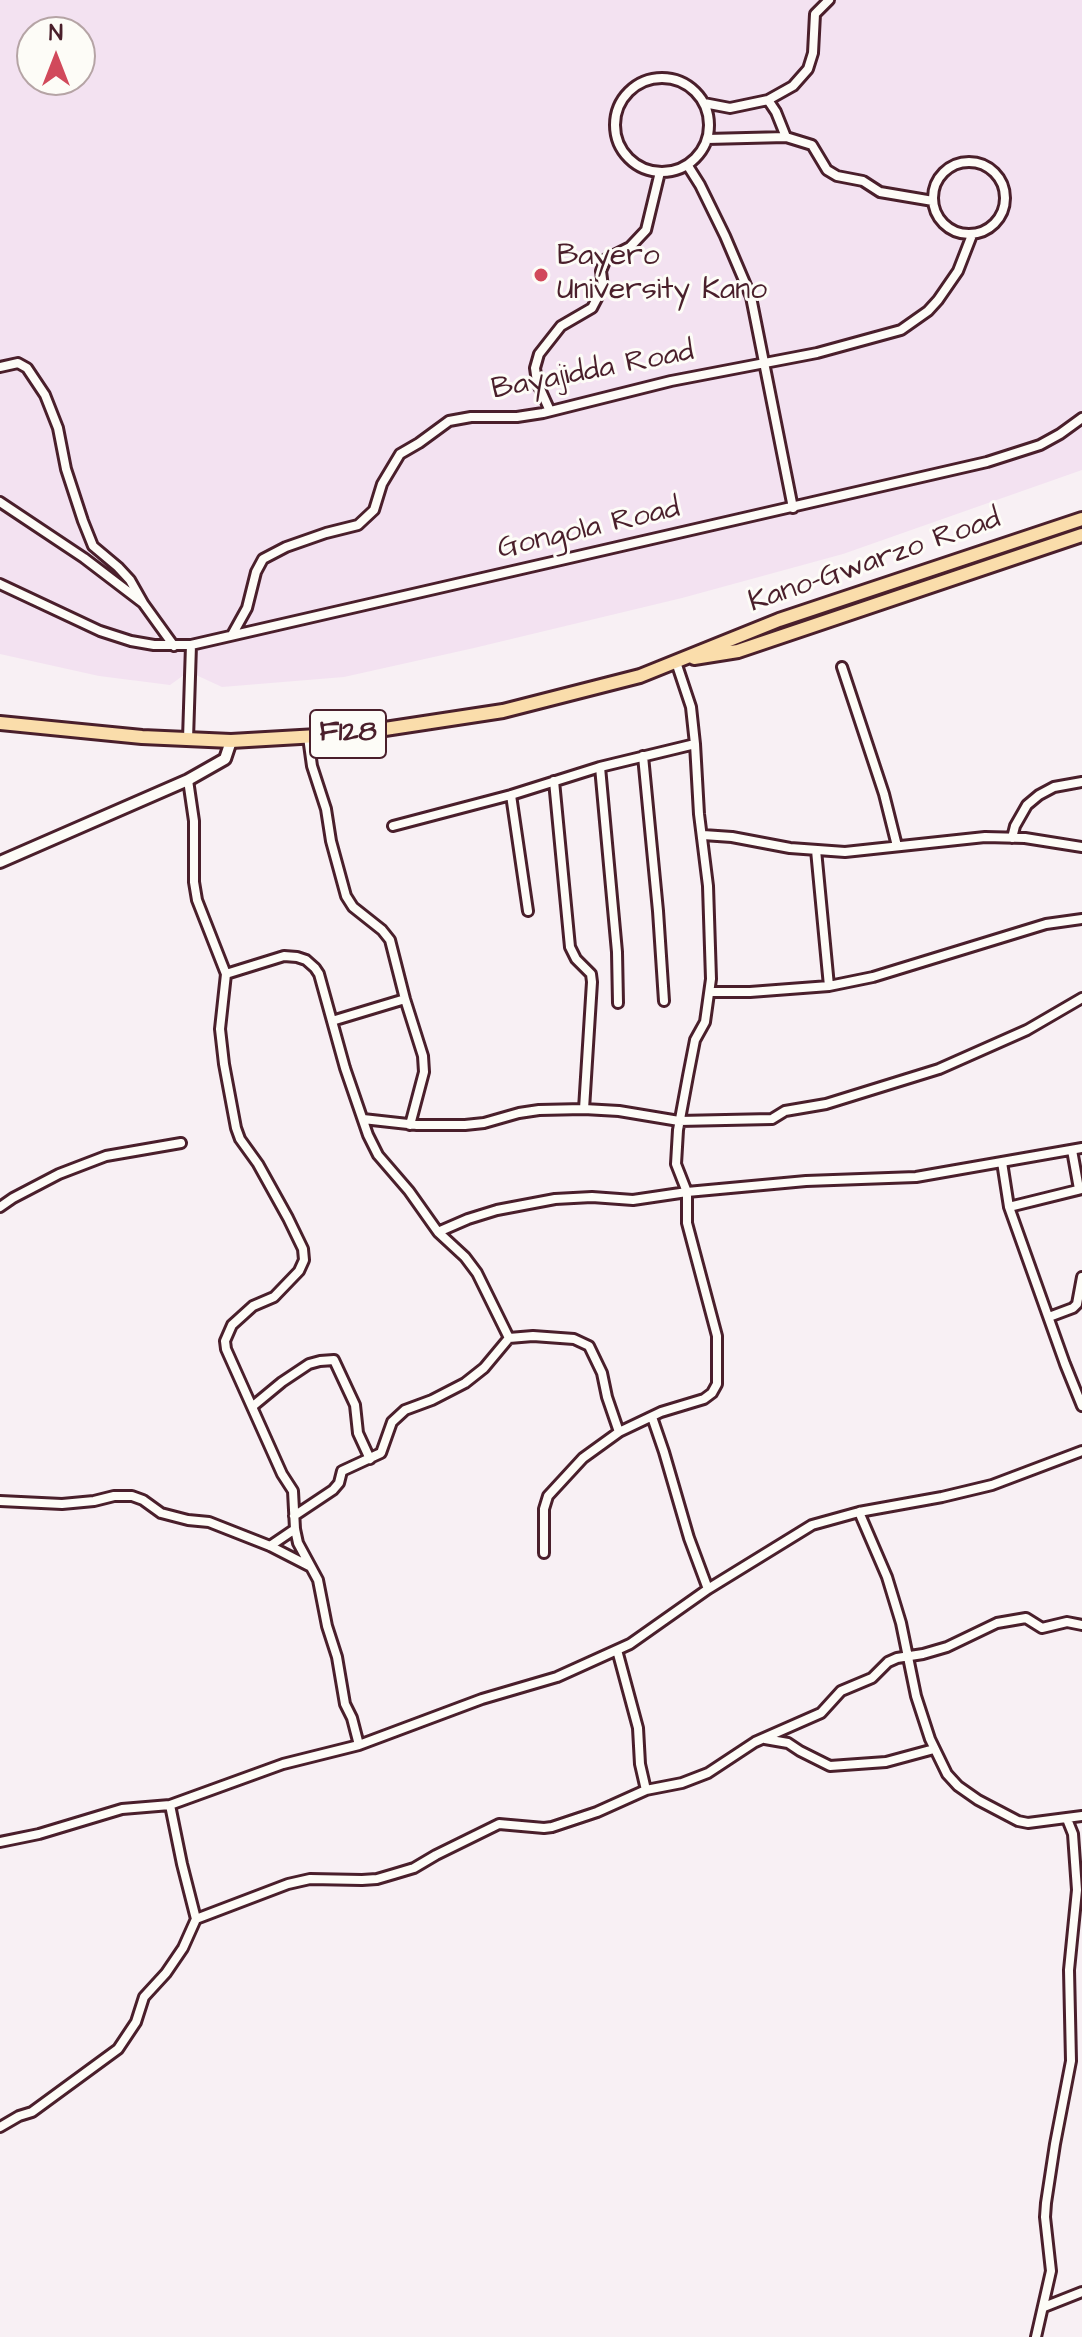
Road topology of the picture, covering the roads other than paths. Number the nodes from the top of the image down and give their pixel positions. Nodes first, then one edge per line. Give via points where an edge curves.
1 (829, 0) edge
2 (768, 100) junction
3 (704, 103) junction
4 (786, 137) junction
5 (707, 139) junction
6 (688, 166) junction
7 (660, 172) junction
8 (933, 201) junction
9 (972, 235) junction
10 (765, 365) junction
11 (0, 367) edge
12 (550, 411) junction
13 (1082, 418) edge
14 (0, 502) edge
15 (793, 508) junction
16 (1082, 519) edge
17 (1082, 535) edge
18 (0, 584) edge
19 (143, 603) junction
20 (232, 635) junction
21 (191, 645) junction
22 (174, 646) junction
23 (681, 660) junction
24 (842, 667) dead end
25 (0, 723) edge
26 (308, 737) junction
27 (188, 739) junction
28 (231, 741) junction
29 (695, 744) junction
30 (643, 756) junction
31 (600, 767) junction
32 (188, 780) junction
33 (554, 781) junction
34 (1082, 782) edge
35 (511, 795) junction
36 (393, 826) dead end
37 (703, 835) junction
38 (1012, 838) junction
39 (897, 846) junction
40 (1082, 847) edge
41 (816, 850) junction
42 (0, 862) edge
43 (528, 911) dead end
44 (1082, 919) edge
45 (226, 974) junction
46 (829, 986) junction
47 (710, 992) junction
48 (1082, 998) edge
49 (405, 999) junction
50 (664, 1001) dead end
51 (618, 1003) dead end
52 (332, 1021) junction
53 (584, 1109) junction
54 (363, 1119) junction
55 (679, 1121) junction
56 (410, 1125) junction
57 (181, 1143) dead end
58 (1077, 1149) edge
59 (1002, 1162) junction
60 (1081, 1189) edge
61 (687, 1192) junction
62 (0, 1207) edge
63 (1009, 1207) junction
64 (438, 1232) junction
65 (1082, 1277) edge
66 (1049, 1317) junction
67 (509, 1338) junction
68 (253, 1406) junction
69 (1082, 1406) edge
70 (652, 1417) junction
71 (619, 1432) junction
72 (1082, 1451) edge
73 (370, 1459) junction
74 (0, 1501) edge
75 (859, 1512) junction
76 (294, 1516) junction
77 (295, 1529) junction
78 (270, 1546) junction
79 (544, 1553) dead end
80 (312, 1567) junction
81 (708, 1589) junction
82 (1082, 1625) edge
83 (617, 1650) junction
84 (907, 1656) junction
85 (764, 1739) junction
86 (359, 1745) junction
87 (934, 1749) junction
88 (646, 1790) junction
89 (170, 1805) junction
90 (1082, 1816) edge
91 (1067, 1819) junction
92 (0, 1842) edge
93 (196, 1919) junction
94 (0, 2127) edge
95 (1082, 2292) edge
96 (1044, 2307) junction
97 (1036, 2337) edge

1 - 2 street via 815,14 808,69 793,86
2 - 3 street via 730,108
2 - 4 street
3 - 5 street
3 - 7 street via 695,91 671,78 643,82 622,100 614,127 617,141 634,163
4 - 5 street
4 - 8 street via 812,145 827,170 837,176 863,181 880,192
5 - 6 street
6 - 7 street
6 - 10 street via 738,263
7 - 12 street via 646,230 630,247 606,259 603,287 592,308 561,326 539,354 537,382
8 - 9 street via 950,229
8 - 9 street, Bayajidda Road via 939,178 958,164 970,162 992,170 1004,191 1001,214
9 - 10 street, Bayajidda Road via 948,286 914,322 881,336
10 - 12 street, Bayajidda Road via 671,381
10 - 15 street
11 - 19 street via 18,363 41,388 93,546 124,573
12 - 20 street, Bayajidda Road via 458,418 400,454 374,510 358,525 263,559
13 - 15 street, Gongola Road via 1018,453
14 - 19 street
15 - 20 street, Gongola Road
16 - 23 main road, Kano-Gwarzo Road / F128 via 779,620
17 - 23 main road, F128 via 738,651
18 - 22 street, Gongola Road via 100,631
19 - 22 street
20 - 21 street, Gongola Road
21 - 22 street, Gongola Road
21 - 27 street
23 - 26 main road, F128 via 640,676 503,711
23 - 29 street
24 - 39 street
25 - 27 main road, F128
26 - 28 main road, F128
26 - 49 street via 346,896 390,940
27 - 28 main road, F128
28 - 32 street via 225,759
29 - 30 street
29 - 37 street
30 - 31 street
30 - 50 street
31 - 33 street
31 - 51 street
32 - 42 street
32 - 45 street via 197,900
33 - 35 street
33 - 53 street via 570,947 592,982
34 - 38 street via 1039,795 1027,805
35 - 36 street
35 - 43 street
37 - 41 street
37 - 47 street
38 - 39 street
38 - 40 street
39 - 41 street
41 - 46 street
44 - 46 street via 1046,924
45 - 52 street via 284,956 306,960 319,974
45 - 68 street via 220,1029 236,1128 288,1218 304,1260 274,1297 241,1315 225,1341
46 - 47 street
47 - 55 street
48 - 55 street via 1027,1030 939,1069 859,1094 785,1111 772,1119
49 - 52 street
49 - 56 street via 424,1072
52 - 54 street
53 - 55 street
53 - 56 street via 539,1110 484,1123
54 - 56 street
54 - 64 street via 378,1155
55 - 61 street via 676,1164
57 - 62 street via 106,1156 59,1174
58 - 59 street
58 - 60 street
59 - 61 street via 916,1177
59 - 63 street
60 - 63 street
61 - 64 street via 633,1200 555,1199 497,1210
61 - 70 street via 687,1223 717,1336 717,1384 704,1399
63 - 66 street
64 - 67 street via 477,1273
65 - 66 street via 1077,1304
66 - 69 street
67 - 71 street via 574,1339 589,1346
67 - 73 street via 465,1383 399,1415 381,1453
68 - 73 street via 309,1364 334,1360 355,1405 358,1433
68 - 76 street via 293,1491
70 - 71 street
70 - 81 street
71 - 79 street via 583,1458 548,1496
72 - 75 street via 992,1485
73 - 76 street via 342,1471 333,1490
74 - 78 street via 62,1504 132,1496 161,1513 209,1522
75 - 81 street via 812,1525
75 - 84 street via 887,1577
76 - 77 street
77 - 78 street
77 - 80 street
78 - 80 street
80 - 86 street
81 - 83 street
82 - 84 street via 1067,1622 1042,1628 1021,1618 997,1623 947,1647
83 - 86 street via 557,1677
83 - 88 street via 638,1728
84 - 85 street via 841,1691 814,1717
84 - 87 street
85 - 87 street via 788,1743 830,1766 886,1762
85 - 88 street via 708,1773
86 - 89 street via 283,1764
87 - 91 street via 958,1786 995,1811 1028,1823
88 - 93 street via 552,1827 491,1826 394,1874 362,1880 310,1879
89 - 92 street via 122,1809
89 - 93 street
90 - 91 street
91 - 96 street via 1077,1890 1069,1970 1071,2061 1046,2203 1051,2271
93 - 94 street via 183,1948 144,1997 136,2022 118,2049 32,2112
95 - 96 street
96 - 97 street

